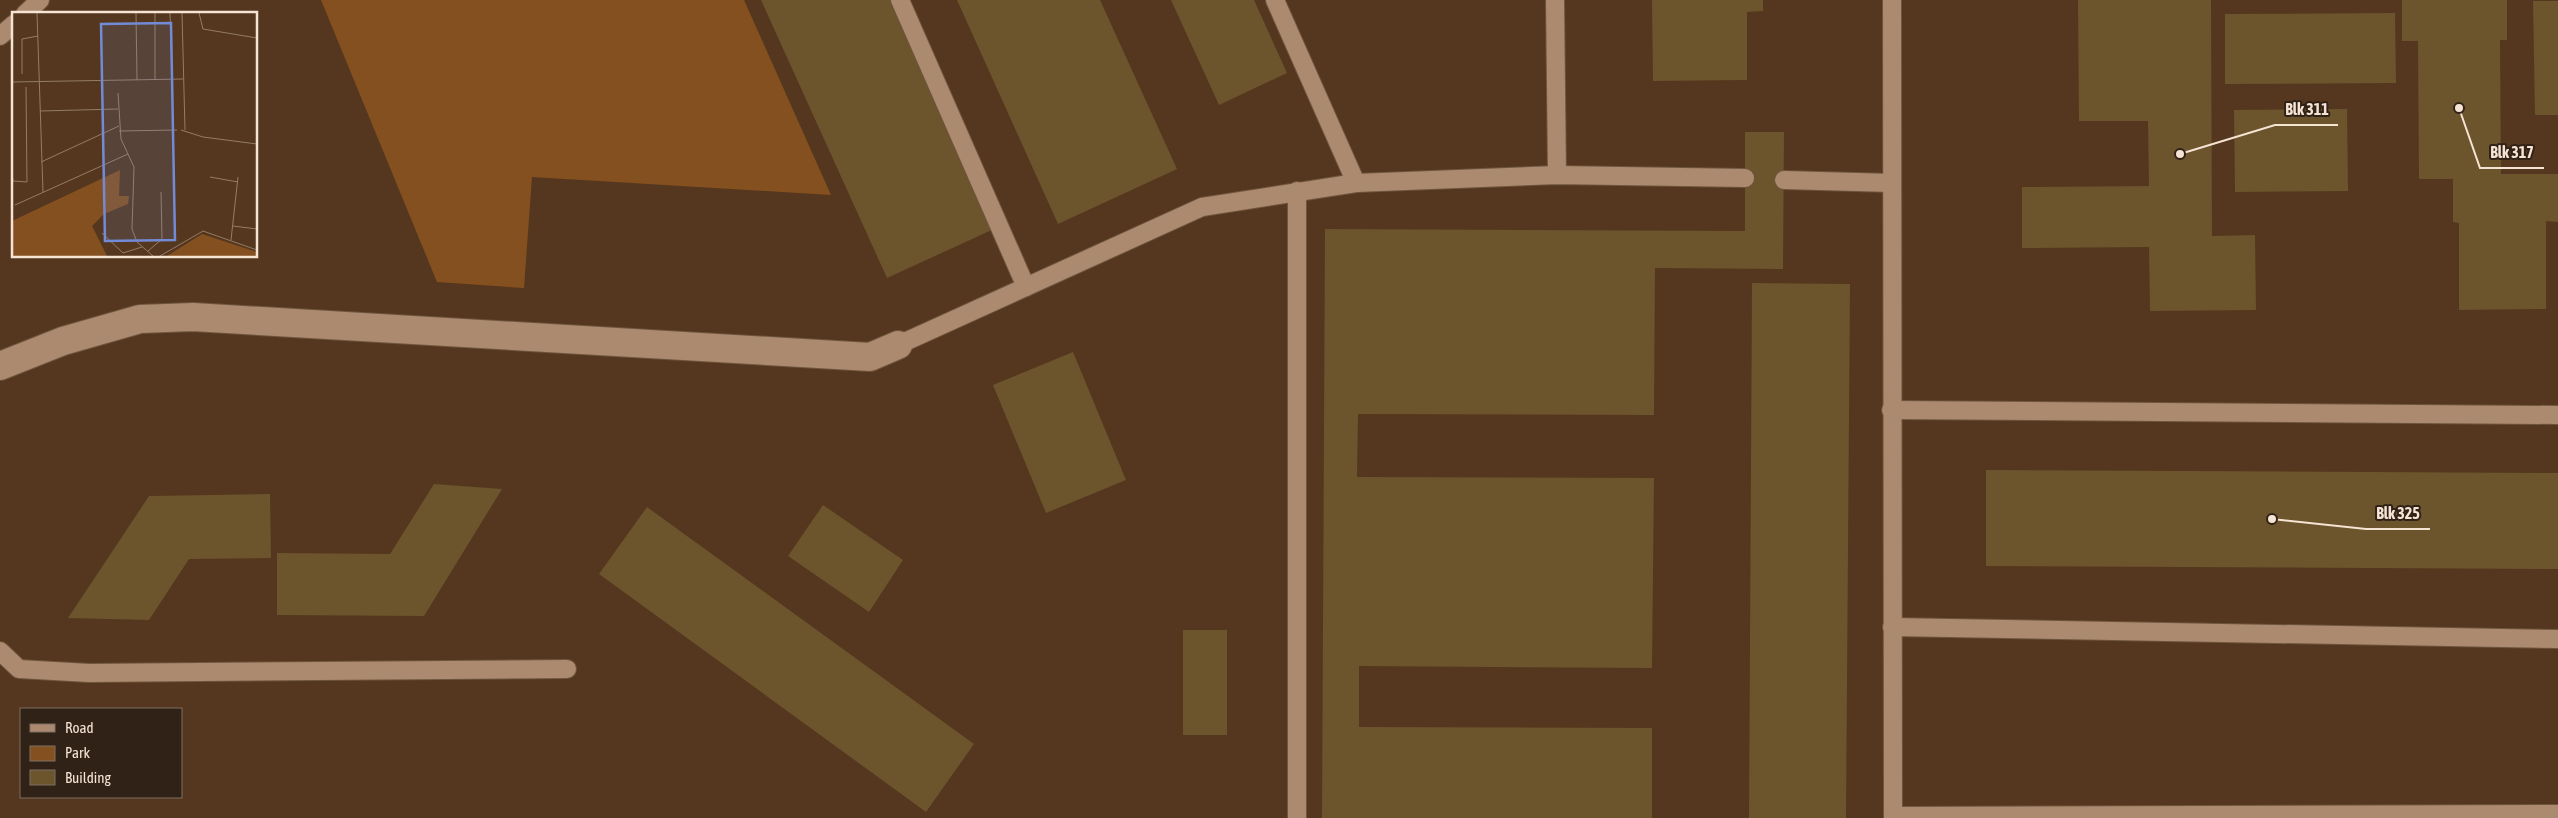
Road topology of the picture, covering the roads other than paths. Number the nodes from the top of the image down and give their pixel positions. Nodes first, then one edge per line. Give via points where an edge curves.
1 (40, 0) edge
2 (900, 0) edge
3 (1275, 0) edge
4 (1555, 0) edge
5 (1892, 0) edge
6 (27, 12) edge
7 (12, 26) edge
8 (0, 36) edge
9 (1556, 175) junction
10 (1745, 178) dead end
11 (1784, 180) dead end
12 (1356, 183) junction
13 (1892, 183) junction
14 (1297, 191) junction
15 (1026, 287) junction
16 (898, 345) joint
17 (0, 366) edge
18 (1891, 410) junction
19 (2558, 415) edge
20 (1892, 627) junction
21 (2558, 639) edge
22 (0, 651) edge
23 (567, 669) dead end
24 (2558, 814) edge
25 (1893, 817) edge
26 (1297, 818) edge

1 - 6 lane
2 - 15 lane
3 - 12 lane
4 - 9 lane
5 - 13 lane
7 - 8 lane
9 - 10 lane
9 - 12 lane
11 - 13 lane
12 - 14 lane
13 - 18 lane
14 - 15 lane via 1202,207
14 - 26 lane
15 - 16 lane
16 - 17 street via 870,357 193,317 140,319 63,341
18 - 19 lane
18 - 20 lane
20 - 21 lane
20 - 25 lane
22 - 23 lane via 19,669 89,673
24 - 25 lane

